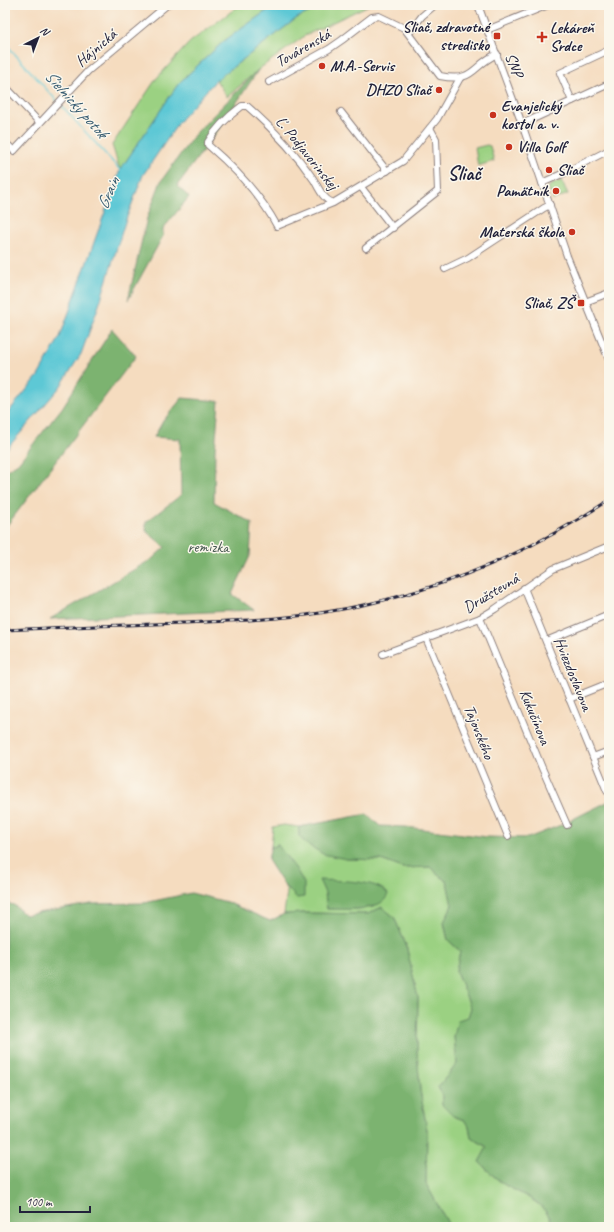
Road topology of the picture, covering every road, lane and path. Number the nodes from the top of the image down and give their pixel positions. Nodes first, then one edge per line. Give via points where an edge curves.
1 (167, 5) edge
2 (435, 5) edge
3 (478, 5) edge
4 (548, 5) edge
5 (487, 30) junction
6 (409, 33) junction
7 (609, 50) edge
8 (497, 54) junction
9 (460, 78) junction
10 (269, 82) dead end
11 (609, 84) edge
12 (5, 86) edge
13 (572, 101) junction
14 (341, 112) dead end
15 (39, 122) junction
16 (522, 124) junction
17 (430, 128) junction
18 (5, 142) edge
19 (609, 150) edge
20 (387, 171) junction
21 (542, 183) junction
22 (361, 187) junction
23 (333, 203) junction
24 (550, 205) junction
25 (393, 228) junction
26 (366, 248) dead end
27 (446, 269) dead end
28 (609, 293) edge
29 (585, 302) junction
30 (609, 360) edge
31 (609, 546) edge
32 (524, 588) junction
33 (609, 615) edge
34 (480, 618) junction
35 (426, 638) junction
36 (546, 641) junction
37 (383, 654) dead end
38 (609, 683) edge
39 (569, 699) junction
40 (609, 751) edge
41 (593, 757) junction
42 (607, 792) dead end
43 (567, 825) dead end
44 (508, 836) dead end

1 - 15 street, Hájnická via 98,62
2 - 6 street via 422,16
3 - 5 street, SNP
4 - 5 street
5 - 8 street, SNP
6 - 9 street, Továrenská via 438,75
6 - 10 street, Továrenská via 389,20 379,16 372,17 329,49
7 - 13 street via 560,73
8 - 9 street
8 - 16 street, SNP
9 - 17 street
11 - 13 street
12 - 15 street
13 - 16 street
14 - 20 street
15 - 18 street, Hájnická via 14,151
16 - 21 street, SNP
17 - 20 street via 407,157
17 - 25 street via 436,139 438,191
19 - 21 street
20 - 22 street
21 - 24 street, SNP
22 - 23 street
22 - 25 street
23 - 23 street, Ľ. Podjavorinskej via 326,200 274,126 247,106 236,110 208,142 208,145 251,187 278,226
24 - 27 street via 468,258
24 - 29 street, SNP
25 - 26 street
28 - 29 street
29 - 30 street, SNP
31 - 32 street, Družstevná via 553,569
32 - 34 street, Družstevná
32 - 36 street, Hviezdoslavova
33 - 36 street
34 - 35 street, Družstevná
34 - 43 street, Kukučínova
35 - 37 street, Družstevná
35 - 44 street, Tajovského
36 - 39 street, Hviezdoslavova
38 - 39 street
39 - 41 street, Hviezdoslavova
40 - 41 street
41 - 42 street, Hviezdoslavova

